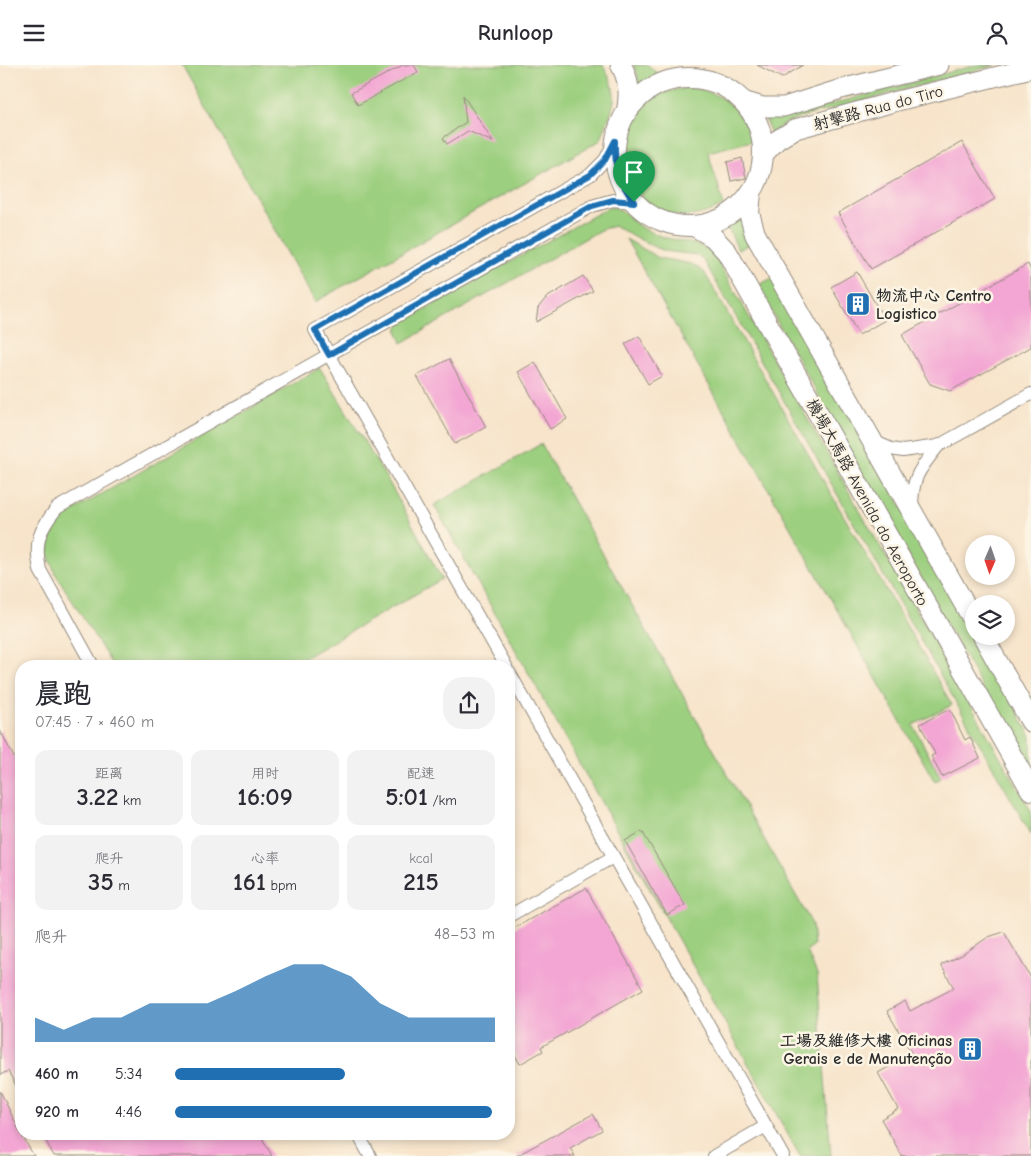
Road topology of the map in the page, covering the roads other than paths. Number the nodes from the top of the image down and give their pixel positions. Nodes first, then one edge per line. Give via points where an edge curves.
1 (621, 65) edge
2 (663, 65) edge
3 (939, 65) edge
4 (1031, 68) edge
5 (685, 77) junction
6 (743, 101) junction
7 (627, 110) junction
8 (615, 141) junction
9 (763, 155) junction
10 (751, 193) junction
11 (634, 202) junction
12 (694, 226) junction
13 (329, 355) junction
14 (1031, 394) edge
15 (871, 439) junction
16 (938, 446) junction
17 (912, 512) junction
18 (965, 605) edge
19 (987, 645) edge
20 (90, 660) edge
21 (503, 660) edge
22 (515, 683) edge
23 (1031, 722) edge
24 (1031, 790) edge
25 (613, 857) junction
26 (515, 913) edge
27 (766, 1126) junction
28 (361, 1140) edge
29 (370, 1156) edge
30 (714, 1156) edge
31 (783, 1156) edge

1 - 7 main road via 629,89
2 - 5 main road
3 - 6 street, 射擊路 Rua do Tiro via 784,107 763,107
4 - 9 street, 射擊路 Rua do Tiro via 796,129 777,140
5 - 6 main road via 726,87
5 - 7 main road via 652,87
6 - 9 main road via 762,135
7 - 8 main road
8 - 11 main road via 618,174
8 - 13 street via 605,160 590,175 315,330
9 - 10 main road via 760,175
10 - 12 main road via 736,209 716,221
10 - 15 main road, 機場大馬路 Avenida do Aeroporto via 749,213 754,234
11 - 12 main road via 661,220
11 - 13 street via 613,200 592,206
12 - 24 main road, 機場大馬路 Avenida do Aeroporto via 713,237 727,252
13 - 20 street via 57,508 45,523 37,546 40,570
13 - 21 street
14 - 16 street
15 - 16 street via 903,451
15 - 17 main road, 機場大馬路 Avenida do Aeroporto
16 - 17 street via 919,469 912,489
17 - 18 main road, 機場大馬路 Avenida do Aeroporto
19 - 23 main road
22 - 25 street
25 - 26 street
25 - 27 street
27 - 30 street
27 - 31 street
28 - 29 street

